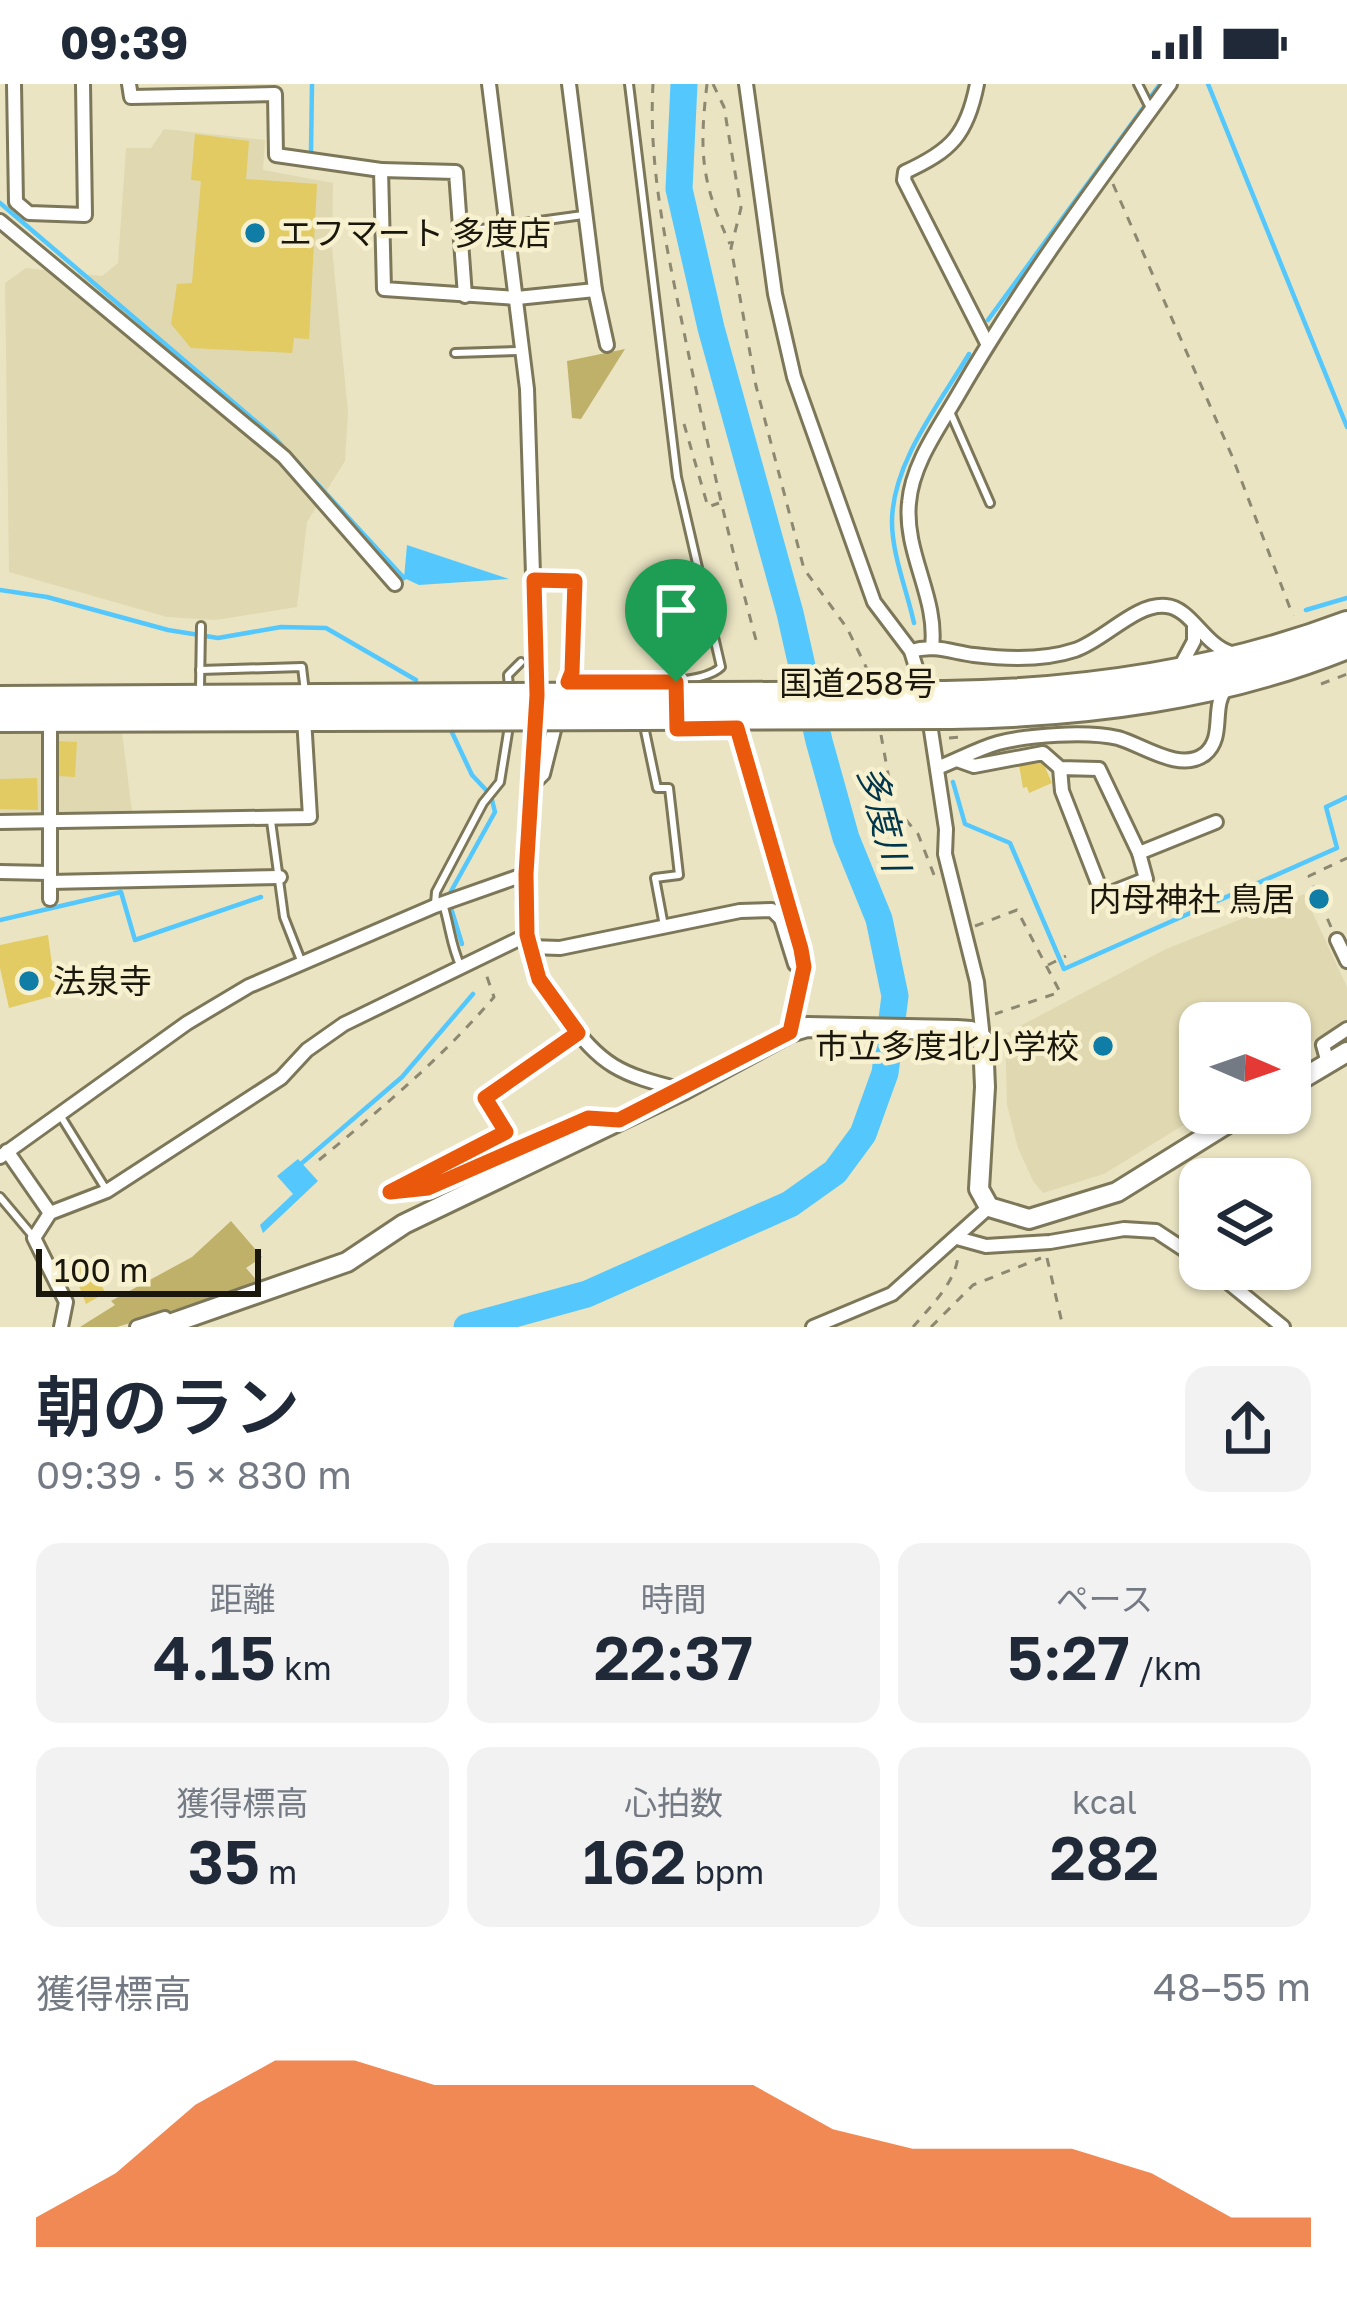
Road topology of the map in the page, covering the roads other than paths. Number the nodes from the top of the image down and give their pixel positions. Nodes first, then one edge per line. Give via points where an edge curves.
1 (14, 84) edge
2 (83, 84) edge
3 (129, 84) edge
4 (489, 84) edge
5 (569, 84) edge
6 (629, 84) edge
7 (746, 84) edge
8 (977, 84) edge
9 (1138, 84) edge
10 (1170, 84) edge
11 (275, 89) edge
12 (198, 90) edge
13 (1151, 110) junction
14 (0, 129) edge
15 (15, 130) junction
16 (381, 170) junction
17 (586, 215) junction
18 (0, 221) edge
19 (507, 225) junction
20 (460, 232) junction
21 (595, 290) junction
22 (465, 296) junction
23 (517, 298) junction
24 (987, 343) junction
25 (607, 345) dead end
26 (522, 351) junction
27 (455, 353) dead end
28 (950, 411) junction
29 (991, 503) dead end
30 (534, 580) junction
31 (575, 581) joint
32 (395, 584) dead end
33 (1347, 624) edge
34 (201, 626) dead end
35 (1194, 626) junction
36 (1347, 646) edge
37 (932, 647) junction
38 (911, 651) junction
39 (1244, 657) junction
40 (521, 662) dead end
41 (200, 670) junction
42 (568, 682) junction
43 (634, 682) junction
44 (676, 682) junction
45 (1236, 682) junction
46 (1179, 684) junction
47 (200, 698) junction
48 (0, 699) edge
49 (537, 705) junction
50 (313, 707) junction
51 (1216, 714) junction
52 (0, 719) edge
53 (50, 720) junction
54 (957, 760) junction
55 (938, 767) junction
56 (1060, 768) junction
57 (532, 785) junction
58 (271, 818) junction
59 (0, 822) edge
60 (51, 822) junction
61 (1216, 822) dead end
62 (1139, 853) junction
63 (0, 872) edge
64 (526, 874) junction
65 (280, 877) junction
66 (50, 878) junction
67 (50, 899) dead end
68 (439, 905) junction
69 (664, 926) junction
70 (1337, 940) road end
71 (528, 941) junction
72 (1347, 961) edge
73 (302, 963) junction
74 (461, 967) junction
75 (804, 967) junction
76 (1347, 1029) edge
77 (799, 1030) junction
78 (578, 1033) junction
79 (983, 1039) junction
80 (1347, 1052) edge
81 (1328, 1063) junction
82 (1311, 1073) edge
83 (683, 1090) junction
84 (58, 1112) junction
85 (619, 1120) junction
86 (1211, 1134) edge
87 (3, 1154) edge
88 (106, 1191) junction
89 (0, 1197) edge
90 (989, 1207) junction
91 (50, 1213) junction
92 (34, 1238) junction
93 (957, 1238) junction
94 (1179, 1246) edge
95 (1238, 1290) edge
96 (182, 1318) junction
97 (61, 1327) edge
98 (137, 1327) edge
99 (161, 1327) edge
100 (813, 1327) edge
101 (1283, 1327) edge

1 - 15 street
2 - 15 street via 85,215 29,213 16,202
3 - 12 street via 131,97
4 - 19 street
5 - 17 street
6 - 44 lane via 677,477 722,661 712,675
7 - 38 street via 794,377 874,602
8 - 24 street via 963,130 904,180
9 - 13 lane
10 - 13 street
11 - 12 street
11 - 16 street via 276,155
13 - 24 street
14 - 15 street
16 - 20 street via 456,172
16 - 22 street via 384,289
17 - 19 lane
17 - 21 street
18 - 32 street via 284,457
19 - 20 lane
19 - 23 street
20 - 22 street
21 - 23 street
21 - 25 street
22 - 23 street
23 - 26 street
24 - 28 street
26 - 27 lane
26 - 30 street
28 - 29 lane
28 - 37 street via 909,504
30 - 31 lane
30 - 49 street
31 - 42 street
33 - 39 highway, 国道258号
34 - 41 lane
35 - 37 street via 1171,605 1074,650 1026,658
35 - 39 street
35 - 46 street
36 - 45 highway, 国道258号
37 - 38 street
38 - 55 street
39 - 46 highway, 国道258号
40 - 68 lane via 508,675 510,736 500,782 436,892
41 - 47 lane
41 - 50 lane via 302,667
42 - 43 lane
42 - 57 street via 543,774
43 - 44 lane
43 - 69 lane via 657,788 670,788 675,824 680,875 655,878
44 - 75 lane via 677,729 737,728
45 - 46 highway, 国道258号
45 - 51 street via 1224,689
46 - 49 highway, 国道258号, bridge via 948,705
46 - 51 street
47 - 48 highway, 国道258号
47 - 50 highway, 国道258号
49 - 50 highway, 国道258号, bridge
49 - 57 street
50 - 53 highway, 国道258号
50 - 58 street via 310,817
51 - 54 street via 1211,748 1191,760 1081,734 1000,743
52 - 53 highway, 国道258号
53 - 60 street
54 - 55 street
54 - 56 street via 974,766 1043,753
55 - 79 street via 945,854
56 - 62 street via 1099,770
56 - 62 street via 1103,896 1145,879
57 - 64 street
58 - 60 street
58 - 65 lane
59 - 60 street
60 - 66 street
61 - 62 street
63 - 66 street
64 - 68 street
64 - 71 street
65 - 66 street
65 - 73 lane via 284,917
66 - 67 street
68 - 73 street
68 - 74 lane
69 - 71 street via 560,948
69 - 75 street via 772,910 795,964
70 - 72 street
71 - 74 street
71 - 78 street via 539,979
73 - 84 street via 187,1023
74 - 88 street via 344,1024 281,1078
75 - 77 street
76 - 81 street via 1323,1046
77 - 79 street via 957,1030
77 - 83 street
78 - 83 street via 614,1068
78 - 85 street via 485,1098 506,1132 390,1192 428,1188 588,1118
79 - 90 street via 979,1190
80 - 81 street
81 - 82 street
83 - 85 street
84 - 87 street
84 - 88 lane
85 - 96 street via 404,1224 347,1262
86 - 90 street via 1118,1192 1029,1219
87 - 91 street
88 - 91 street
89 - 92 lane
90 - 93 street
91 - 92 street
92 - 97 street via 66,1302
93 - 94 street via 986,1246 1124,1229 1156,1231
93 - 100 street via 892,1294
95 - 101 street
96 - 98 street
96 - 99 street

